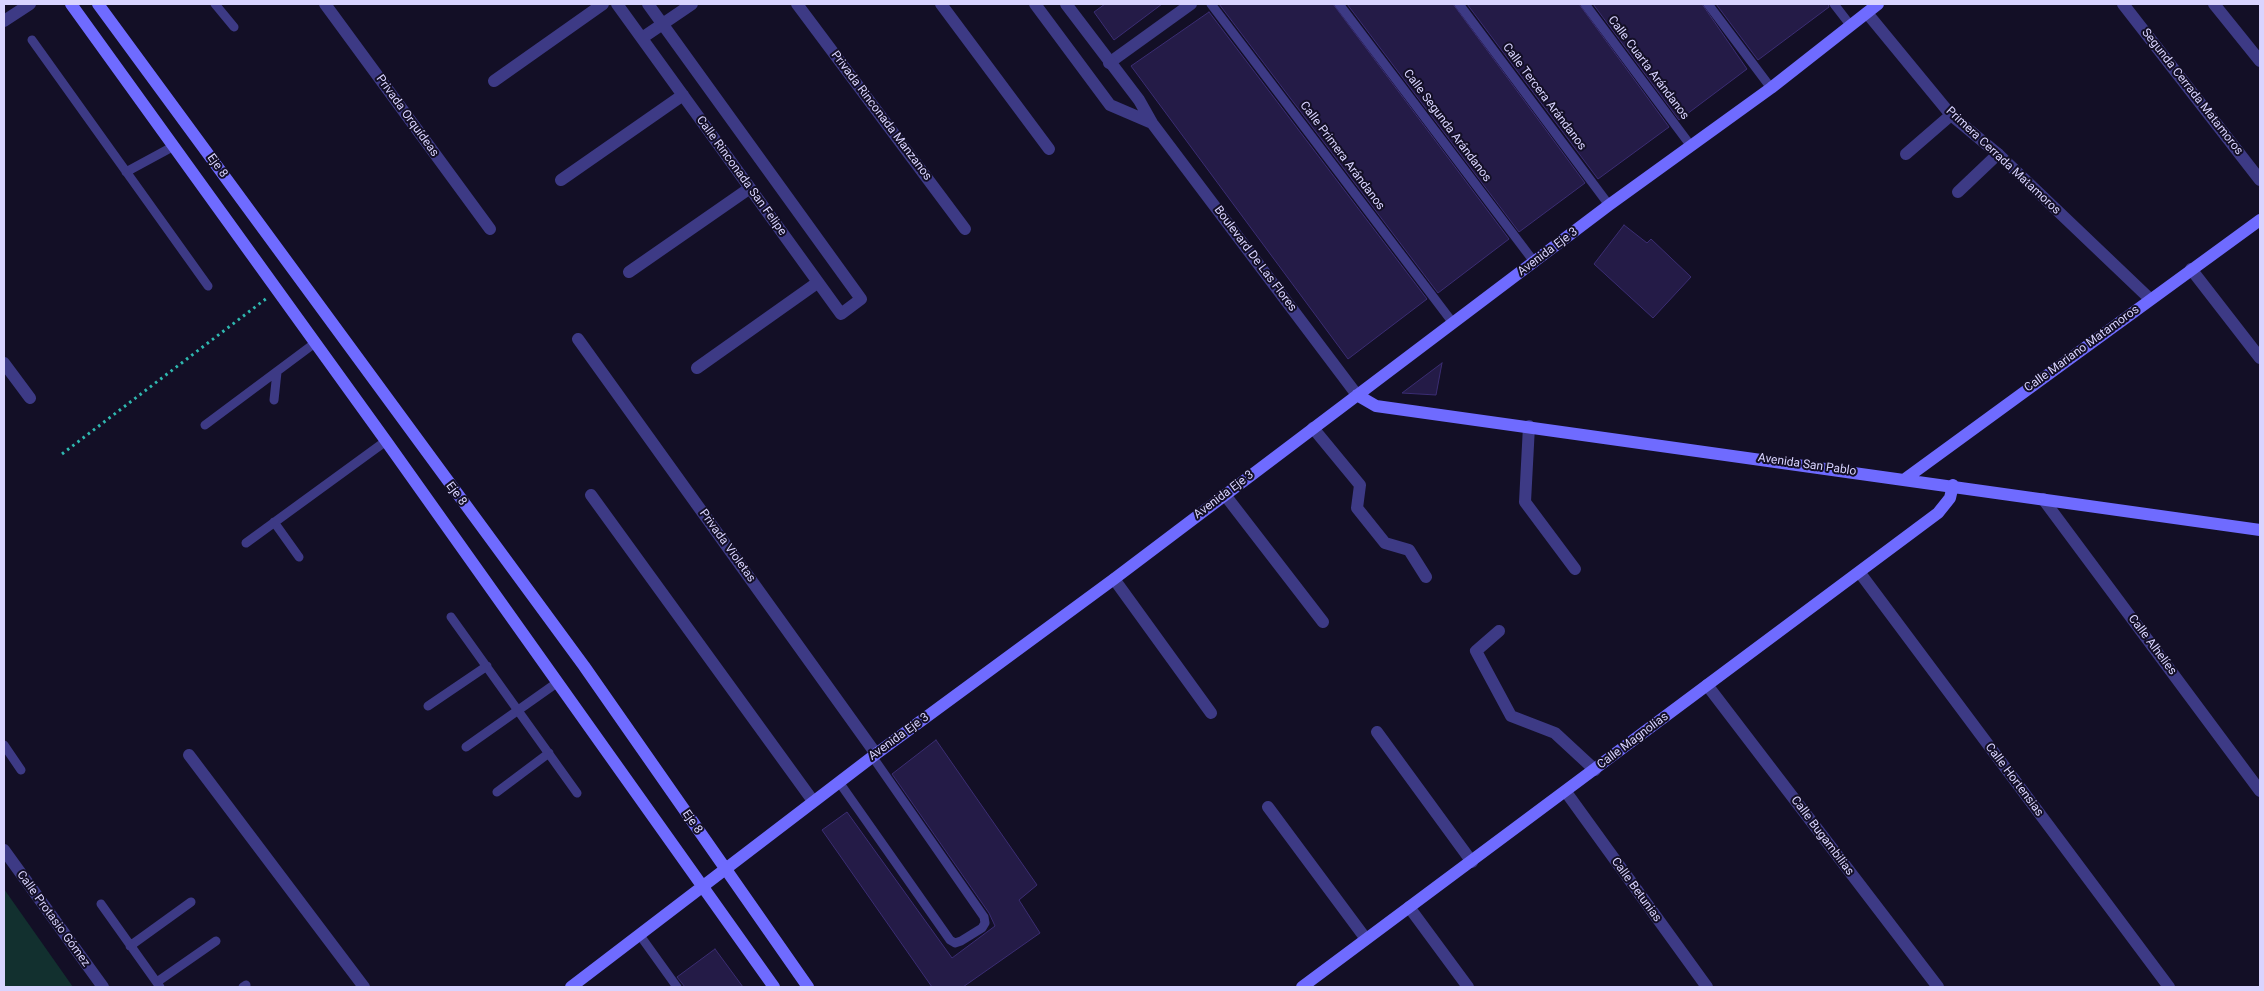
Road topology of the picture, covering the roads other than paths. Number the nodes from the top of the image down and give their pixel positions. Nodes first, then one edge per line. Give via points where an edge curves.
1 (30, 4) edge
2 (71, 4) edge
3 (98, 4) edge
4 (215, 4) edge
5 (325, 4) edge
6 (604, 4) edge
7 (617, 4) edge
8 (648, 4) edge
9 (692, 4) edge
10 (797, 4) edge
11 (941, 4) edge
12 (1036, 4) edge
13 (1066, 4) edge
14 (1191, 4) edge
15 (1211, 4) edge
16 (1339, 4) edge
17 (1459, 4) edge
18 (1585, 4) edge
19 (1708, 4) edge
20 (1834, 4) edge
21 (1878, 4) edge
22 (2123, 4) edge
23 (2214, 4) edge
24 (1867, 13) junction
25 (4, 21) edge
26 (662, 24) junction
27 (1851, 26) junction
28 (234, 27) dead end
29 (642, 38) junction
30 (32, 40) dead end
31 (2260, 61) edge
32 (1109, 63) junction
33 (494, 82) dead end
34 (1771, 88) junction
35 (683, 95) junction
36 (1951, 116) junction
37 (1152, 123) junction
38 (174, 146) junction
39 (1691, 146) junction
40 (1049, 148) dead end
41 (1906, 154) dead end
42 (1998, 154) junction
43 (126, 172) junction
44 (561, 180) dead end
45 (2260, 180) edge
46 (750, 188) junction
47 (1958, 192) dead end
48 (1609, 205) junction
49 (2260, 220) edge
50 (490, 229) dead end
51 (964, 229) dead end
52 (1535, 263) junction
53 (2191, 269) junction
54 (629, 272) dead end
55 (817, 282) junction
56 (208, 286) dead end
57 (2150, 299) junction
58 (1453, 323) junction
59 (578, 339) dead end
60 (315, 343) junction
61 (2260, 358) edge
62 (4, 363) edge
63 (698, 368) dead end
64 (277, 372) junction
65 (1357, 395) junction
66 (30, 398) dead end
67 (274, 400) dead end
68 (205, 424) dead end
69 (1529, 426) junction
70 (1313, 428) junction
71 (386, 441) junction
72 (1905, 479) junction
73 (1953, 485) junction
74 (591, 495) dead end
75 (1225, 495) junction
76 (2043, 499) junction
77 (274, 522) junction
78 (2260, 530) edge
79 (246, 543) dead end
80 (299, 557) dead end
81 (1575, 570) dead end
82 (1860, 573) junction
83 (1426, 577) dead end
84 (1114, 579) junction
85 (451, 617) dead end
86 (1323, 622) dead end
87 (1499, 631) dead end
88 (487, 666) junction
89 (558, 682) junction
90 (1707, 685) junction
91 (428, 706) dead end
92 (519, 710) junction
93 (1211, 714) dead end
94 (1377, 732) dead end
95 (4, 745) edge
96 (466, 747) dead end
97 (549, 753) junction
98 (189, 755) dead end
99 (874, 755) junction
100 (21, 770) dead end
101 (1595, 770) junction
102 (839, 782) junction
103 (2260, 790) edge
104 (497, 792) dead end
105 (1566, 792) junction
106 (577, 793) dead end
107 (813, 801) junction
108 (1268, 807) dead end
109 (4, 850) edge
110 (1472, 862) junction
111 (725, 870) junction
112 (704, 886) junction
113 (191, 902) dead end
114 (101, 904) dead end
115 (1409, 908) junction
116 (639, 934) junction
117 (1366, 939) junction
118 (216, 941) dead end
119 (130, 946) junction
120 (158, 985) edge
121 (103, 987) edge
122 (364, 987) edge
123 (571, 987) edge
124 (677, 987) edge
125 (774, 987) edge
126 (808, 987) edge
127 (1302, 987) edge
128 (1468, 987) edge
129 (1707, 987) edge
130 (1938, 987) edge
131 (2169, 987) edge

1 - 25 street
2 - 38 main road, Eje 8
3 - 111 main road, Eje 8 via 584,666
4 - 28 lane
5 - 50 street, Privada Orquídeas
6 - 33 street
7 - 29 street, Calle Rinconada San Felipe
8 - 26 street, Calle Rinconada San Felipe
9 - 26 street
10 - 51 street, Privada Rinconada Manzanos
11 - 40 street
12 - 37 street, Boulevard De Las Flores via 1110,105
13 - 32 street, Boulevard De Las Flores
14 - 32 street
15 - 58 lane, Calle Primera Arándanos
16 - 52 lane, Calle Segunda Arándanos
17 - 48 lane, Calle Tercera Arándanos
18 - 39 lane, Calle Cuarta Arándanos
19 - 34 lane
20 - 27 lane
21 - 24 main road, Avenida Eje 3
22 - 45 street, Segunda Cerrada Matamoros
23 - 31 street
24 - 27 main road, Avenida Eje 3
24 - 36 street, Primera Cerrada Matamoros
26 - 29 street
26 - 55 street, Calle Rinconada San Felipe via 860,299 841,314
27 - 34 main road, Avenida Eje 3
29 - 35 street, Calle Rinconada San Felipe
30 - 43 lane
32 - 37 street, Boulevard De Las Flores via 1139,100
34 - 39 main road, Avenida Eje 3
35 - 44 street
35 - 46 street, Calle Rinconada San Felipe
36 - 41 street
36 - 42 street, Primera Cerrada Matamoros
37 - 65 street, Boulevard De Las Flores
38 - 43 lane
38 - 60 main road, Eje 8
39 - 48 main road, Avenida Eje 3
42 - 47 street
42 - 57 street, Primera Cerrada Matamoros
43 - 56 lane
46 - 54 street
46 - 55 street, Calle Rinconada San Felipe
48 - 52 main road, Avenida Eje 3
49 - 53 main road, Calle Mariano Matamoros
52 - 58 main road, Avenida Eje 3
53 - 57 main road, Calle Mariano Matamoros
53 - 61 street
55 - 63 street
57 - 72 main road, Calle Mariano Matamoros
58 - 65 main road, Avenida Eje 3
59 - 99 street, Privada Violetas
60 - 64 lane
60 - 71 main road, Eje 8
62 - 66 street
64 - 67 lane
64 - 68 lane
65 - 69 main road, Avenida San Pablo via 1376,406
65 - 70 main road, Avenida Eje 3
69 - 72 main road, Avenida San Pablo
69 - 81 street via 1525,502
70 - 75 main road, Avenida Eje 3
70 - 83 street via 1360,485 1357,508 1386,543 1409,550
71 - 77 lane
71 - 89 main road, Eje 8
72 - 73 main road, Avenida San Pablo
73 - 76 main road, Avenida San Pablo
73 - 82 main road, Calle Magnolias via 1950,498 1938,513
74 - 107 street
75 - 84 main road, Avenida Eje 3
75 - 86 street
76 - 78 main road, Avenida San Pablo
76 - 103 street, Calle Alhelíes
77 - 79 lane
77 - 80 lane
82 - 90 main road, Calle Magnolias
82 - 131 street, Calle Hortensias
84 - 93 street
84 - 99 main road, Avenida Eje 3
85 - 88 lane
87 - 101 street via 1476,651 1511,716 1555,733
88 - 91 lane
88 - 92 lane
89 - 92 lane
89 - 112 main road, Eje 8
90 - 101 main road, Calle Magnolias
90 - 130 street, Calle Bugambilias
92 - 96 lane
92 - 97 lane
94 - 110 street
95 - 100 lane
97 - 104 lane
97 - 106 lane
98 - 122 street
99 - 102 main road, Avenida Eje 3
99 - 102 lane via 984,917 986,923 982,928 960,942 950,940
101 - 105 main road, Calle Magnolias
102 - 107 main road, Avenida Eje 3
105 - 110 main road, Calle Magnolias
105 - 129 street, Calle Betunias
107 - 111 main road, Avenida Eje 3
108 - 117 street
109 - 121 street, Calle Protasio Gómez
110 - 115 main road, Calle Magnolias
111 - 112 main road, Avenida Eje 3
111 - 126 main road, Eje 8
112 - 116 main road, Avenida Eje 3
112 - 125 main road, Eje 8
113 - 119 lane
114 - 119 lane
115 - 117 main road, Calle Magnolias
115 - 128 street
116 - 123 main road, Avenida Eje 3
116 - 124 lane
117 - 127 main road, Calle Magnolias
118 - 120 lane
119 - 120 lane

